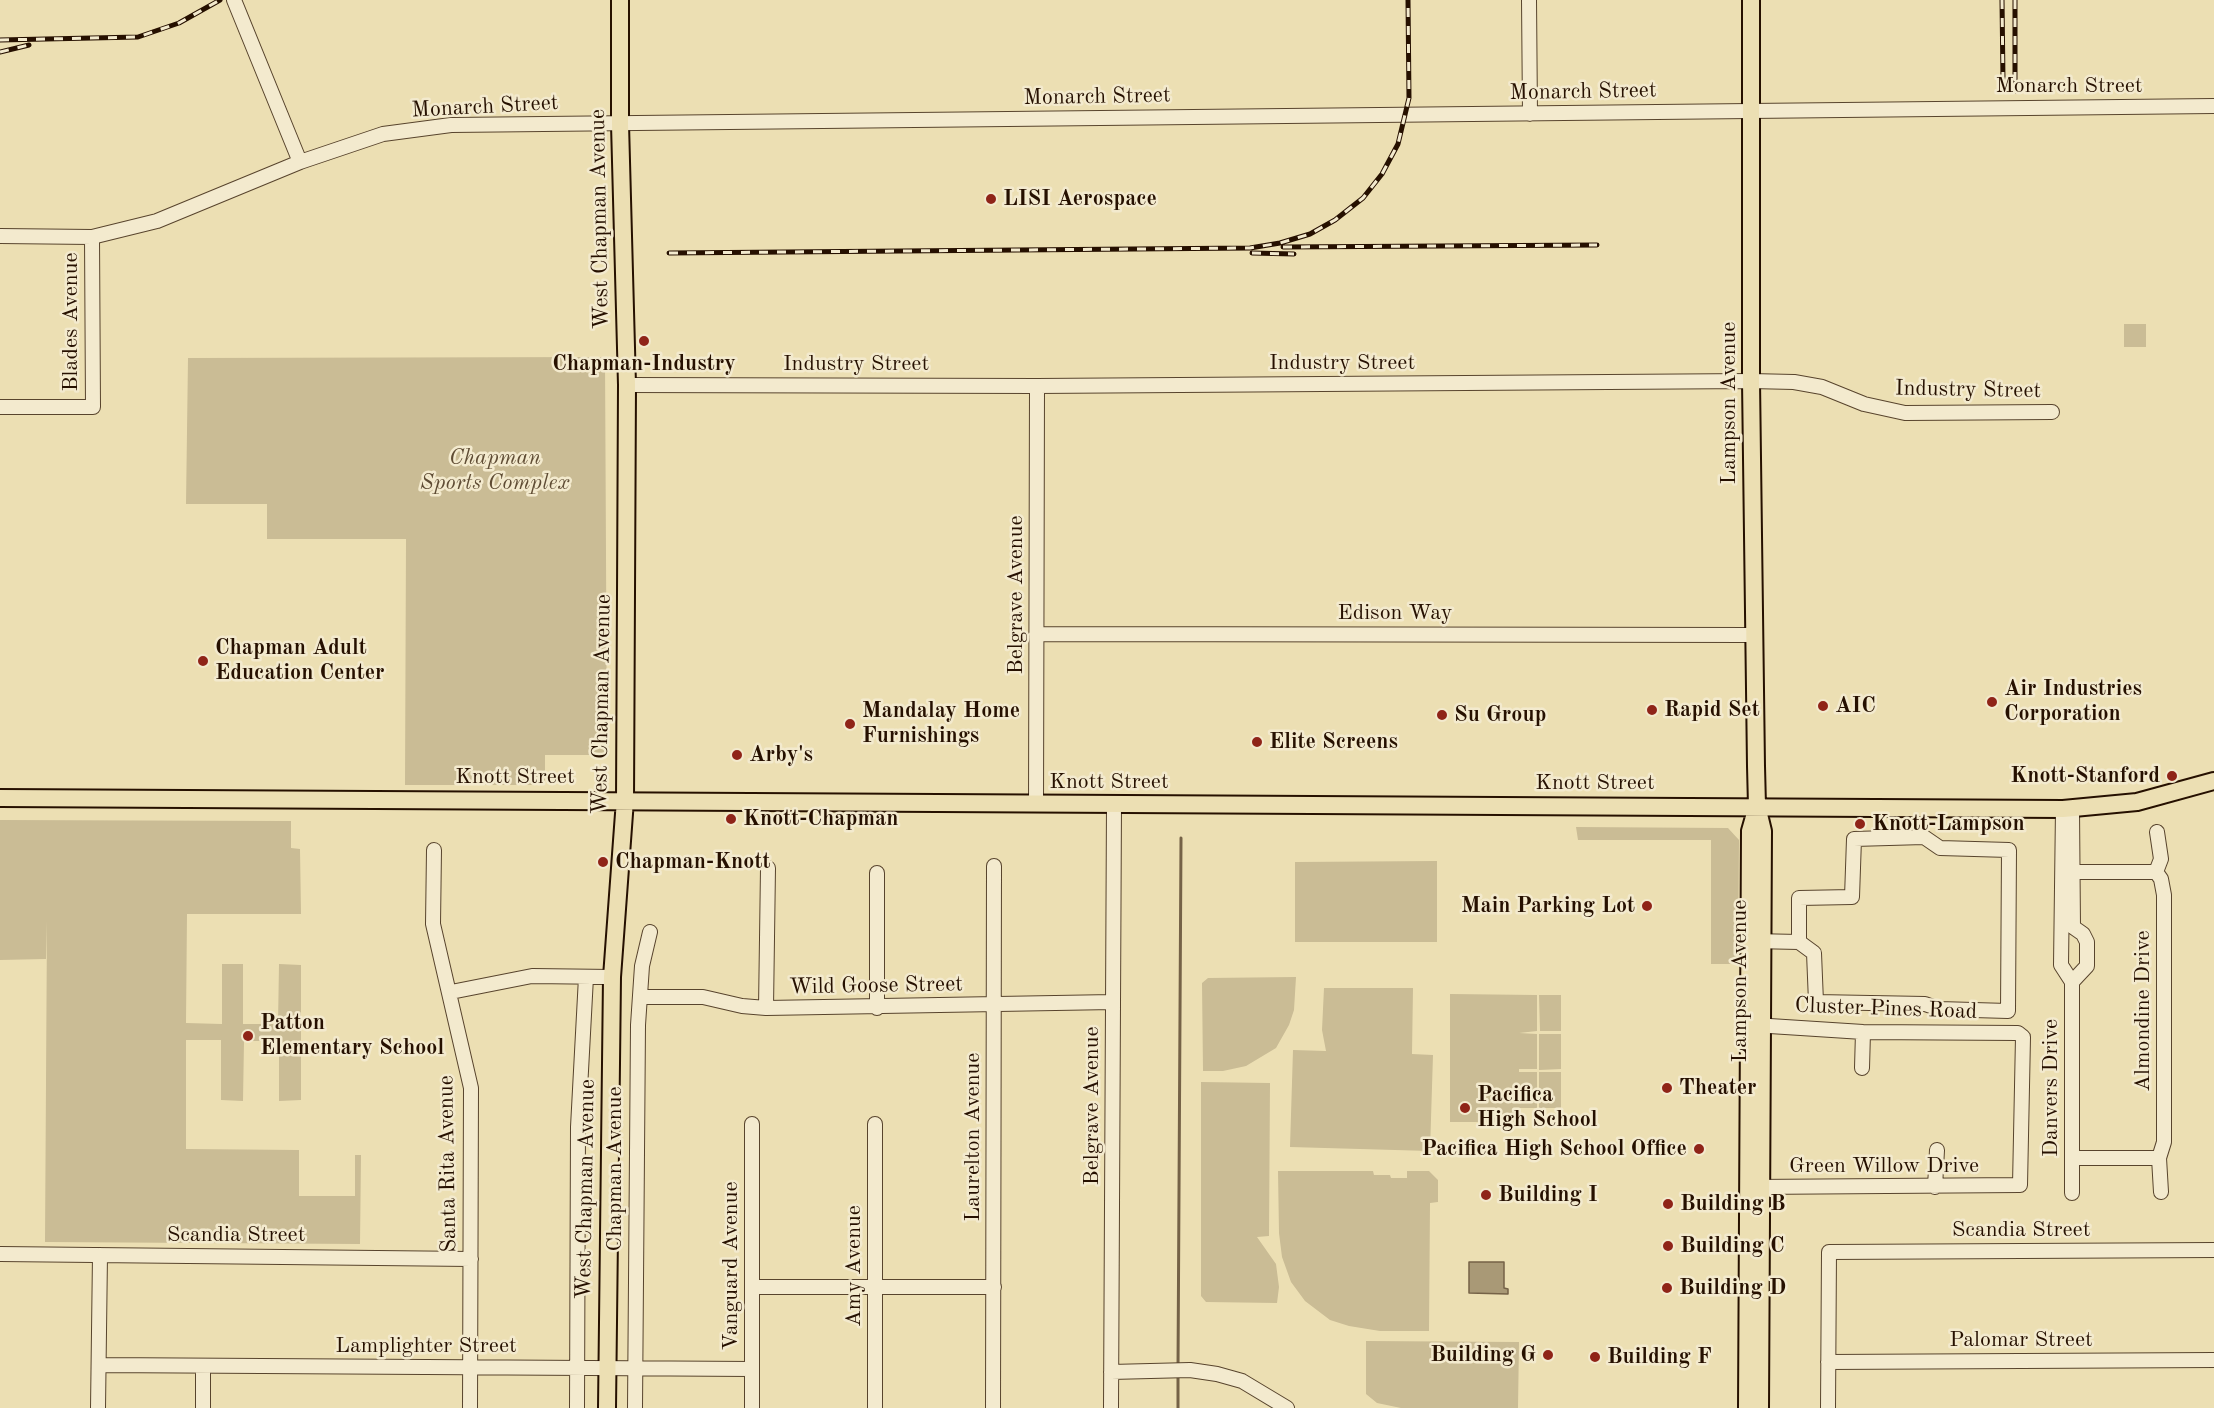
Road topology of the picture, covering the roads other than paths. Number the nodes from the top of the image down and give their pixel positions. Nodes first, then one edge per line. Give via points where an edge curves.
1 (234, 0) edge
2 (620, 0) edge
3 (1529, 0) edge
4 (1751, 0) edge
5 (2214, 106) edge
6 (1751, 109) junction
7 (1530, 114) junction
8 (620, 123) junction
9 (300, 162) junction
10 (0, 236) edge
11 (92, 237) junction
12 (1751, 381) junction
13 (627, 385) junction
14 (1037, 386) junction
15 (0, 407) edge
16 (2052, 412) dead end
17 (1036, 634) junction
18 (1754, 635) junction
19 (2214, 781) edge
20 (0, 798) edge
21 (625, 800) junction
22 (1036, 804) junction
23 (1114, 804) junction
24 (1756, 806) junction
25 (2068, 809) junction
26 (2157, 832) dead end
27 (434, 850) dead end
28 (994, 866) dead end
29 (768, 868) dead end
30 (2067, 872) junction
31 (2156, 872) junction
32 (878, 873) dead end
33 (2067, 927) junction
34 (650, 932) dead end
35 (1756, 941) junction
36 (1799, 942) junction
37 (586, 977) junction
38 (612, 977) junction
39 (2072, 982) junction
40 (451, 992) junction
41 (641, 997) junction
42 (1113, 1002) junction
43 (994, 1006) junction
44 (766, 1008) junction
45 (877, 1008) junction
46 (1756, 1025) junction
47 (1863, 1032) junction
48 (1862, 1068) dead end
49 (752, 1124) dead end
50 (875, 1124) dead end
51 (1937, 1150) dead end
52 (2072, 1158) junction
53 (2159, 1158) junction
54 (2020, 1185) joint
55 (1754, 1187) junction
56 (1935, 1187) junction
57 (2161, 1192) dead end
58 (2072, 1194) dead end
59 (2214, 1250) edge
60 (0, 1254) edge
61 (100, 1255) junction
62 (471, 1259) junction
63 (752, 1287) junction
64 (994, 1287) junction
65 (875, 1288) junction
66 (2214, 1360) edge
67 (1828, 1362) junction
68 (99, 1365) junction
69 (203, 1367) junction
70 (470, 1367) junction
71 (578, 1367) junction
72 (607, 1368) junction
73 (635, 1369) junction
74 (752, 1369) junction
75 (1111, 1372) junction
76 (98, 1408) edge
77 (203, 1408) edge
78 (470, 1408) edge
79 (578, 1408) edge
80 (607, 1408) edge
81 (635, 1408) edge
82 (752, 1408) edge
83 (875, 1408) edge
84 (993, 1408) edge
85 (1111, 1408) edge
86 (1287, 1408) edge
87 (1747, 1408) edge
88 (1760, 1408) edge
89 (1828, 1408) edge

1 - 9 street
2 - 8 main road, West Chapman Avenue
3 - 7 street
4 - 6 main road, Lampson Avenue
5 - 6 street, Monarch Street
6 - 7 street, Monarch Street
6 - 12 main road, Lampson Avenue
7 - 8 street, Monarch Street
8 - 9 street, Monarch Street via 451,124 383,134
8 - 13 main road, West Chapman Avenue
9 - 11 street, Monarch Street via 157,221
10 - 11 street, Monarch Street
11 - 15 street, Blades Avenue via 93,407
12 - 14 street, Industry Street
12 - 16 street, Industry Street via 1822,387 1864,404 1905,413
12 - 18 main road, Lampson Avenue
13 - 14 street, Industry Street
13 - 21 main road, West Chapman Avenue
14 - 17 street, Belgrave Avenue
17 - 18 street, Edison Way
17 - 22 street, Belgrave Avenue
18 - 24 main road, Lampson Avenue
19 - 25 main road, Knott Street via 2137,802
20 - 21 main road, Knott Street
21 - 22 main road, Knott Street
21 - 38 main road, West Chapman Avenue
22 - 23 main road, Knott Street
23 - 24 main road, Knott Street
23 - 42 street, Belgrave Avenue
24 - 25 main road, Knott Street
24 - 35 main road, Lampson Avenue via 1750,831
25 - 30 street, Danvers Drive
26 - 31 street, Almondine Drive via 2161,859
27 - 40 street, Santa Rita Avenue via 433,924
28 - 43 street, Laurelton Avenue
29 - 44 street
30 - 31 street
30 - 33 street, Danvers Drive
31 - 53 street, Almondine Drive via 2164,895 2164,1142
32 - 45 street
33 - 39 street, Danvers Drive via 2061,965
33 - 39 street via 2083,934 2087,942 2087,966
34 - 41 street, Chapman Avenue via 642,966
35 - 36 street
35 - 46 main road, Lampson Avenue
36 - 36 street via 1814,953 1816,1002 1925,1004 1939,1009 2008,1011 2009,850 1940,848 1924,837 1854,839 1852,897 1799,898
37 - 38 street
37 - 40 street via 532,976
37 - 71 street, Chapman Avenue via 578,1127
38 - 72 main road, West Chapman Avenue
39 - 52 street, Danvers Drive
40 - 62 street, Santa Rita Avenue via 471,1088
41 - 44 street, Wild Goose Street via 703,997
41 - 73 street, Chapman Avenue
42 - 43 street, Wild Goose Street
42 - 75 street, Belgrave Avenue
43 - 45 street, Wild Goose Street
43 - 64 street, Laurelton Avenue
44 - 45 street, Wild Goose Street
46 - 47 street, Cluster Pines Road
46 - 55 main road, Lampson Avenue
47 - 48 street
47 - 54 street, Cluster Pines Road via 2021,1035
49 - 63 street, Vanguard Avenue
50 - 65 street, Amy Avenue
51 - 56 street
52 - 53 street
52 - 58 street, Danvers Drive
53 - 57 street, Almondine Drive
54 - 56 street, Green Willow Drive
55 - 56 street, Green Willow Drive
55 - 87 main road, Lampson Avenue
55 - 88 main road, Lampson Avenue
59 - 67 street, Scandia Street via 1829,1252
60 - 61 street, Scandia Street
61 - 62 street, Scandia Street
61 - 68 street
62 - 70 street, Santa Rita Avenue
63 - 65 street
63 - 74 street, Vanguard Avenue
64 - 65 street
64 - 84 street, Laurelton Avenue
65 - 83 street, Amy Avenue
66 - 67 street, Palomar Street
67 - 89 street
68 - 69 street, Lamplighter Street
68 - 76 street
69 - 70 street, Lamplighter Street
69 - 77 street
70 - 71 street, Lamplighter Street
70 - 78 street, Santa Rita Avenue
71 - 72 street, Lamplighter Street
71 - 79 street, Chapman Avenue
72 - 73 street, Lamplighter Street
72 - 80 main road, West Chapman Avenue
73 - 74 street, Lamplighter Street
73 - 81 street, Chapman Avenue
74 - 82 street, Vanguard Avenue
75 - 85 street, Belgrave Avenue
75 - 86 street via 1190,1370 1242,1381

